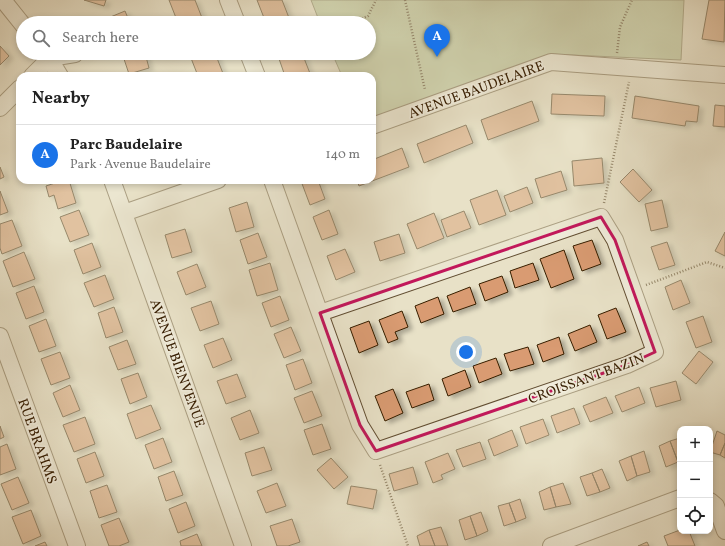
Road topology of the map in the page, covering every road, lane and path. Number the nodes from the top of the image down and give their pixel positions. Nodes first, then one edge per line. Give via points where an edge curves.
1 (3, 0) edge
2 (228, 0) edge
3 (376, 0) edge
4 (405, 0) edge
5 (632, 0) edge
6 (16, 16) edge
7 (234, 16) edge
8 (368, 16) edge
9 (618, 48) dead end
10 (45, 60) edge
11 (50, 60) edge
12 (251, 60) edge
13 (632, 68) junction
14 (35, 72) edge
15 (58, 72) edge
16 (255, 72) edge
17 (725, 75) edge
18 (425, 90) dead end
19 (16, 92) edge
20 (0, 108) edge
21 (376, 125) edge
22 (113, 184) edge
23 (207, 184) edge
24 (273, 184) edge
25 (124, 213) junction
26 (601, 217) junction
27 (725, 268) edge
28 (633, 290) junction
29 (320, 313) junction
30 (0, 336) edge
31 (376, 451) junction
32 (677, 499) edge
33 (713, 504) edge
34 (725, 531) edge
35 (77, 546) edge
36 (243, 546) edge
37 (408, 546) edge
38 (552, 546) edge

1 - 6 street
2 - 7 street
3 - 8 path
4 - 18 path
5 - 9 path via 620,27
10 - 14 street
11 - 15 street
12 - 16 street
13 - 17 street, AVENUE BAUDELAIRE
13 - 21 street, AVENUE BAUDELAIRE via 552,62
13 - 26 path
19 - 20 street
22 - 25 street, AVENUE BIENVENUE
23 - 25 street
24 - 29 street
25 - 36 street, AVENUE BIENVENUE
26 - 28 street, CROISSANT BAZIN via 615,240
26 - 29 street
27 - 28 path via 707,262
28 - 31 street, CROISSANT BAZIN via 655,352 627,365
29 - 31 street via 360,425
30 - 35 street, RUE BRAHMS
31 - 37 path
32 - 38 street
33 - 34 street

